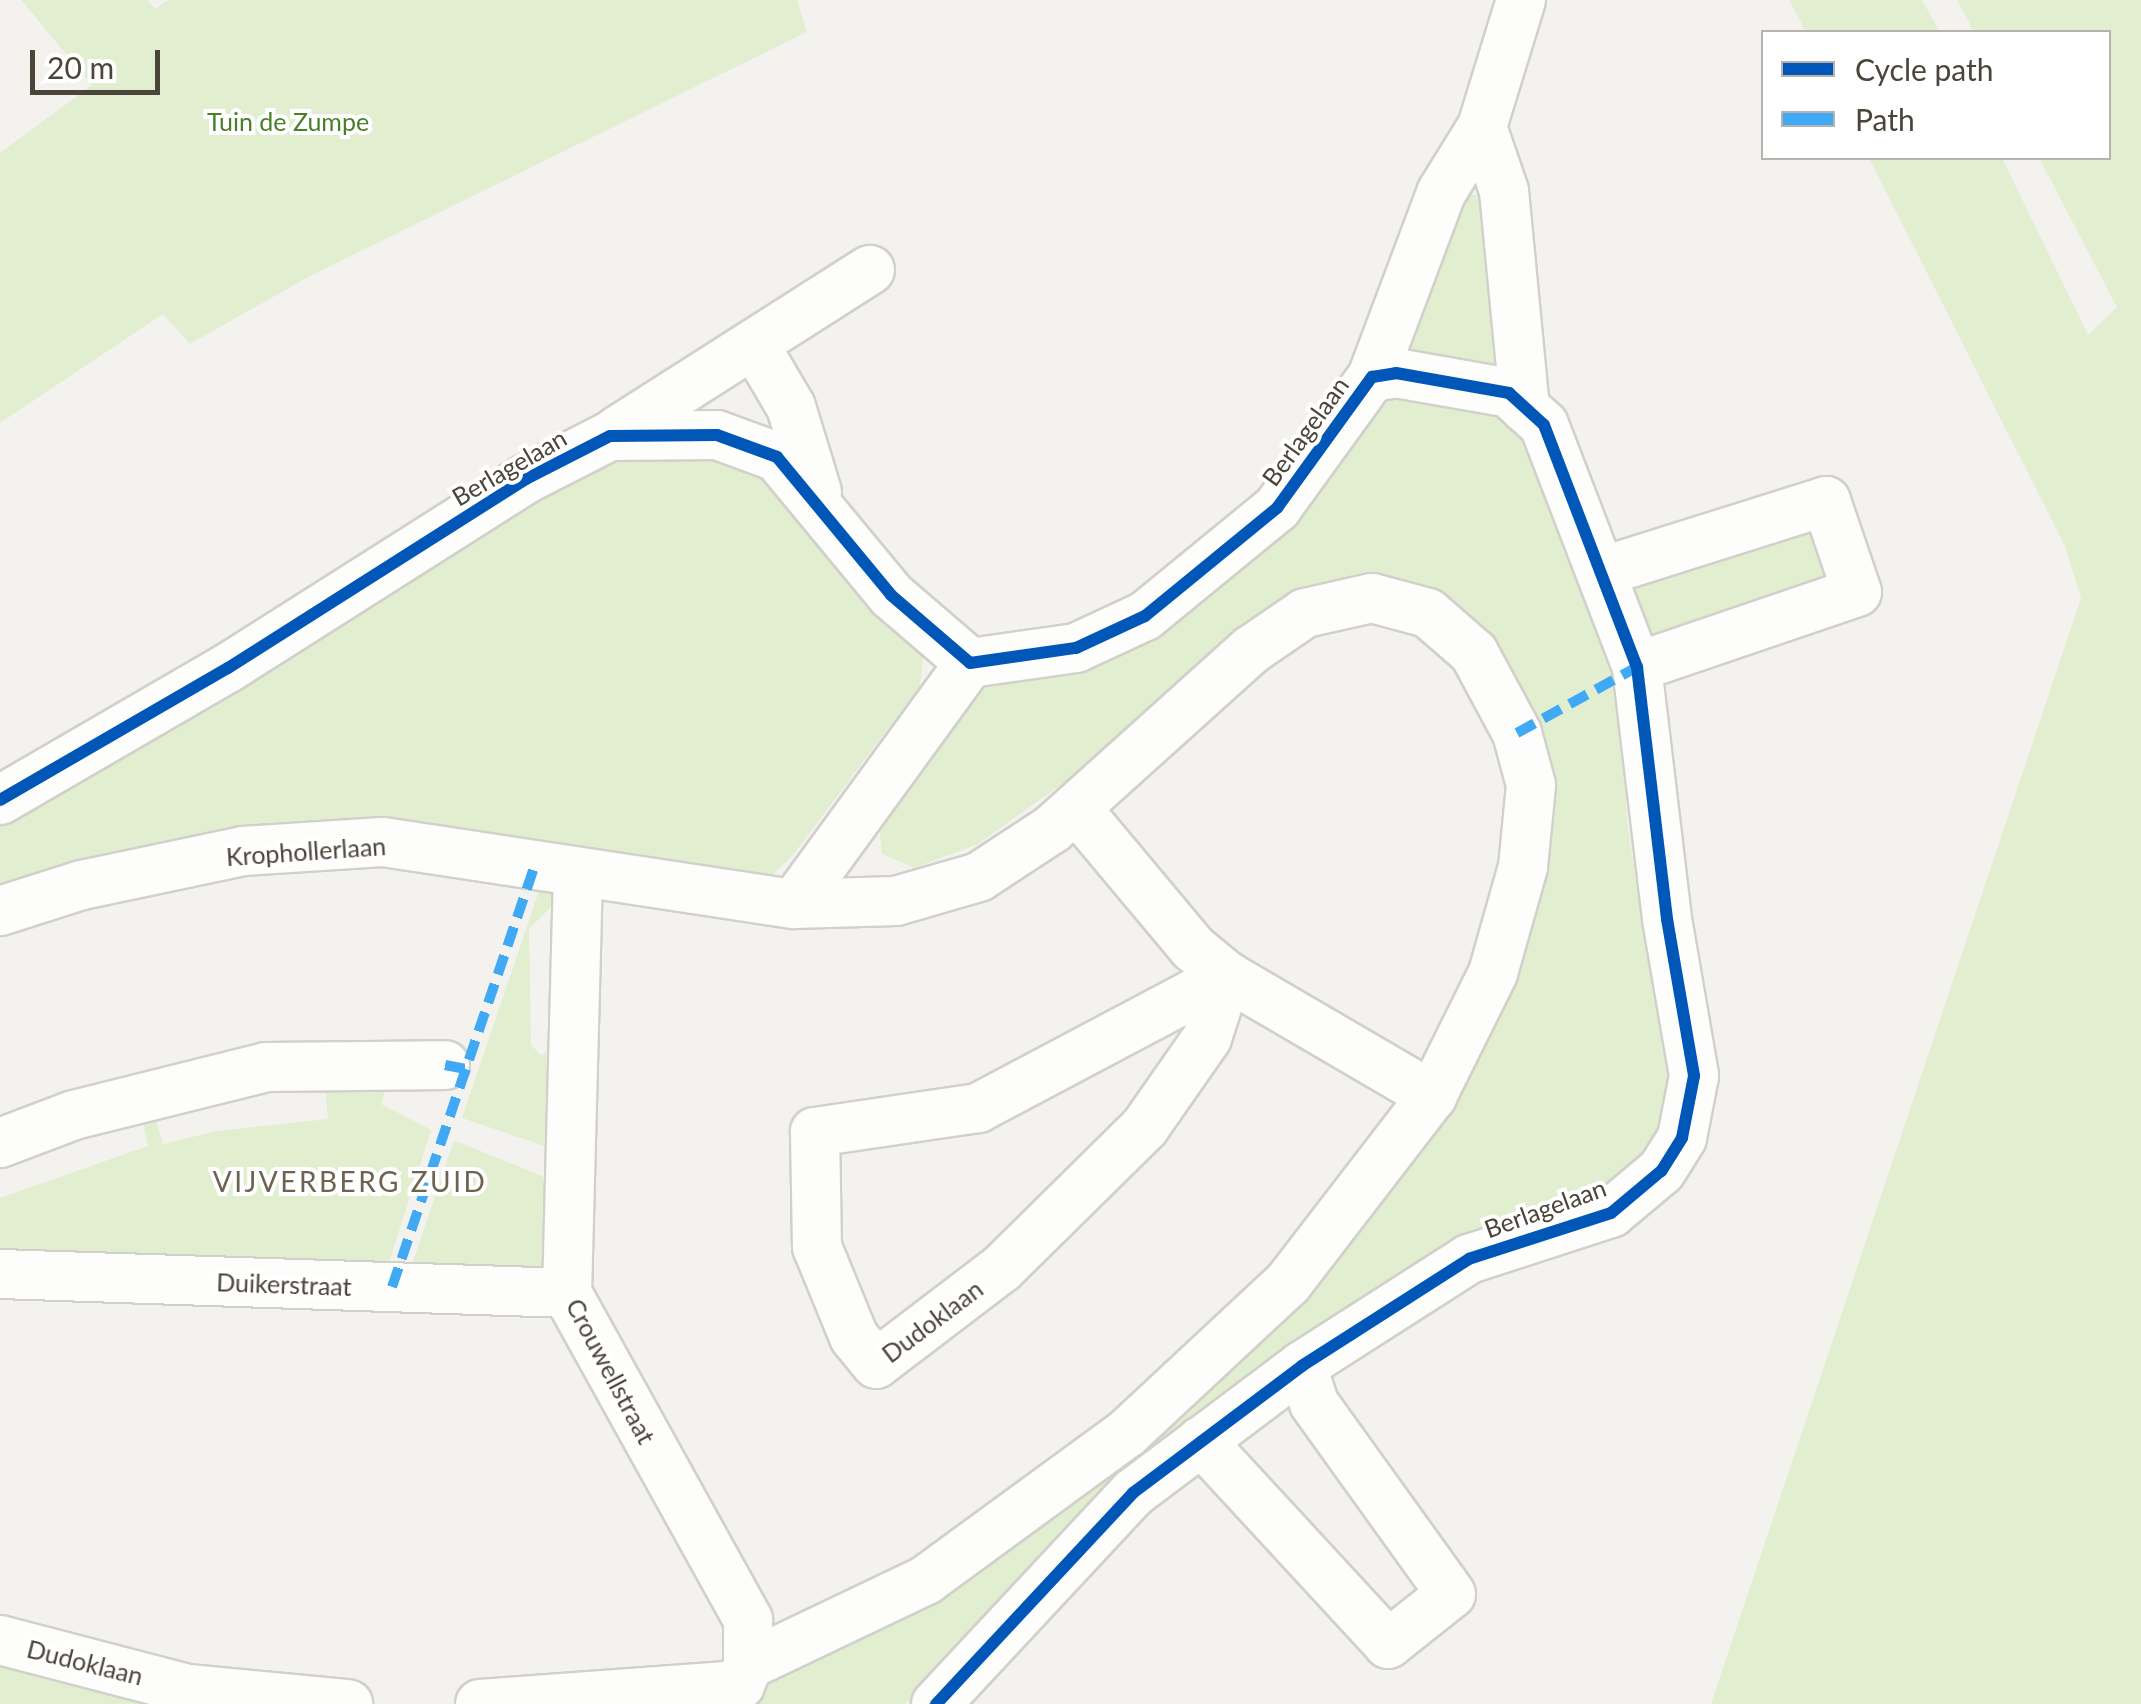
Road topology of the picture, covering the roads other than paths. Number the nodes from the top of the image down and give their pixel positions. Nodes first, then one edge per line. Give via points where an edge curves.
1 (1521, 0) edge
2 (1482, 128) junction
3 (870, 270) dead end
4 (754, 344) junction
5 (1372, 377) junction
6 (1526, 408) junction
7 (610, 436) junction
8 (820, 506) junction
9 (1601, 572) junction
10 (970, 663) junction
11 (1637, 667) junction
12 (0, 800) edge
13 (1076, 808) junction
14 (578, 874) junction
15 (794, 904) junction
16 (0, 911) edge
17 (1227, 976) junction
18 (445, 1065) dead end
19 (1432, 1096) junction
20 (0, 1143) edge
21 (0, 1274) edge
22 (567, 1294) junction
23 (1302, 1366) junction
24 (1201, 1442) junction
25 (0, 1640) edge
26 (741, 1684) edge
27 (348, 1704) edge
28 (480, 1704) edge
29 (936, 1704) edge

1 - 2 street, Berlagelaan
2 - 5 street, Berlagelaan via 1441,193
2 - 6 street, Berlagelaan via 1504,191
3 - 4 street, Berlagelaan
4 - 7 street, Berlagelaan
4 - 8 street, Berlagelaan via 790,406
5 - 6 street, Berlagelaan via 1396,372 1464,381 1509,393
5 - 10 street, Berlagelaan via 1277,508 1145,616 1076,648
6 - 9 street, Berlagelaan via 1544,425
7 - 8 street, Berlagelaan via 717,434 777,457
7 - 12 street, Berlagelaan via 526,478 228,668
8 - 10 street, Berlagelaan via 891,596
9 - 11 street, Berlagelaan
9 - 11 street via 1826,501 1857,592
10 - 15 street
11 - 23 street, Berlagelaan via 1667,919 1694,1076 1682,1138 1661,1171 1611,1213 1469,1259
13 - 15 street via 979,877 896,901
13 - 17 street via 1193,948
13 - 19 street via 1251,650 1305,613 1372,598 1428,613 1474,652 1494,685 1518,732 1531,785 1522,868 1493,973
14 - 15 street, Krophollerlaan
14 - 16 street, Krophollerlaan via 487,853 383,842 243,851 82,885
14 - 22 street, Crouwellstraat
17 - 17 street, Dudoklaan via 978,1108 815,1132 817,1247 854,1337 876,1364 1002,1268 1145,1126 1206,1038
17 - 19 street
18 - 20 street via 266,1067 74,1115
19 - 26 street via 1288,1282 1127,1433 926,1580
21 - 22 street, Duikerstraat
22 - 26 street, Crouwellstraat via 748,1620
23 - 24 street, Berlagelaan
23 - 24 street via 1314,1403 1451,1594 1388,1644
24 - 29 street, Berlagelaan via 1132,1492
25 - 27 street, Dudoklaan via 188,1688
26 - 28 street

